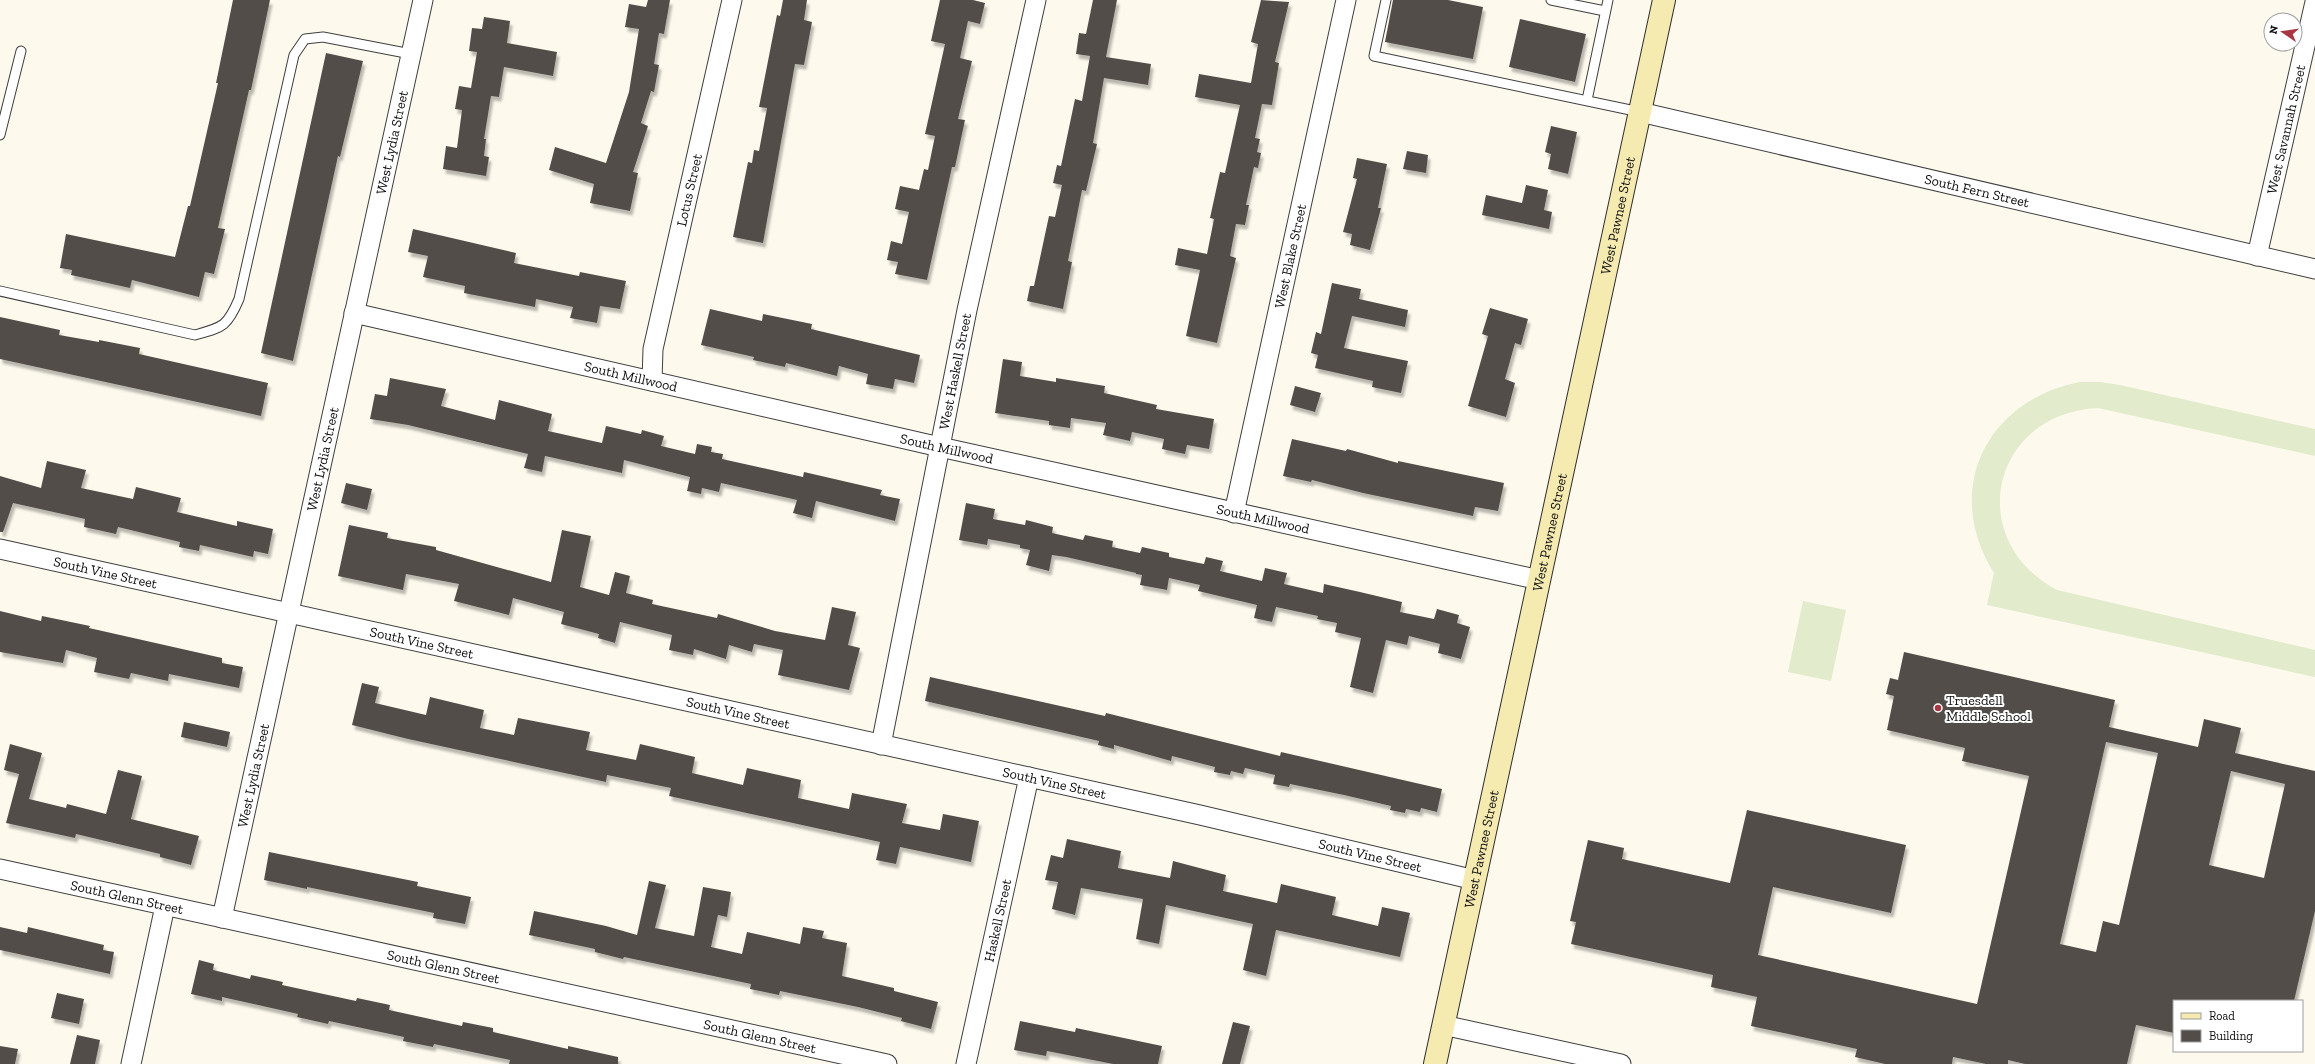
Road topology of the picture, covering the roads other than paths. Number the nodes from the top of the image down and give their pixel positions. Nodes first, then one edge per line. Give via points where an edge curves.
1 (423, 0) edge
2 (732, 0) edge
3 (1036, 0) edge
4 (1346, 0) edge
5 (1386, 0) edge
6 (1551, 0) edge
7 (1608, 0) edge
8 (1664, 0) edge
9 (2315, 2) edge
10 (1605, 11) junction
11 (20, 51) dead end
12 (411, 54) junction
13 (1587, 100) junction
14 (1640, 112) junction
15 (0, 135) edge
16 (2257, 256) junction
17 (2315, 268) edge
18 (0, 291) edge
19 (354, 313) junction
20 (652, 381) junction
21 (940, 447) junction
22 (1234, 513) junction
23 (0, 549) edge
24 (1540, 580) junction
25 (288, 614) junction
26 (881, 745) junction
27 (1029, 777) junction
28 (0, 869) edge
29 (1475, 880) junction
30 (165, 906) junction
31 (222, 918) junction
32 (1443, 1025) junction
33 (131, 1064) edge
34 (887, 1064) edge
35 (966, 1064) edge
36 (1435, 1064) edge
37 (1621, 1064) edge

1 - 12 street, West Lydia Street
2 - 20 street, Lotus Street via 653,349
3 - 21 street, West Haskell Street via 967,310
4 - 22 street, West Blake Street
5 - 13 lane via 1374,56
6 - 10 lane
7 - 10 lane
8 - 14 main road, West Pawnee Street
9 - 16 street, West Savannah Street
10 - 13 lane
11 - 15 lane
12 - 18 lane via 323,37 305,39 294,55 239,299 231,319 218,328 194,335
12 - 19 street, West Lydia Street
13 - 14 lane
14 - 16 street, South Fern Street
14 - 24 main road, West Pawnee Street
16 - 17 street, South Fern Street
19 - 20 street, South Millwood
19 - 25 street, West Lydia Street
20 - 21 street, South Millwood
21 - 22 street, South Millwood
21 - 26 street, West Haskell Street
22 - 24 street, South Millwood
23 - 25 street, South Vine Street
24 - 29 main road, West Pawnee Street
25 - 26 street, South Vine Street
25 - 31 street, West Lydia Street
26 - 27 street, South Vine Street
27 - 29 street, South Vine Street
27 - 35 street, Haskell Street
28 - 30 street, South Glenn Street
29 - 32 main road, West Pawnee Street
30 - 31 street, South Glenn Street
30 - 33 street
31 - 34 street, South Glenn Street
32 - 36 main road, West Pawnee Street
32 - 37 street

